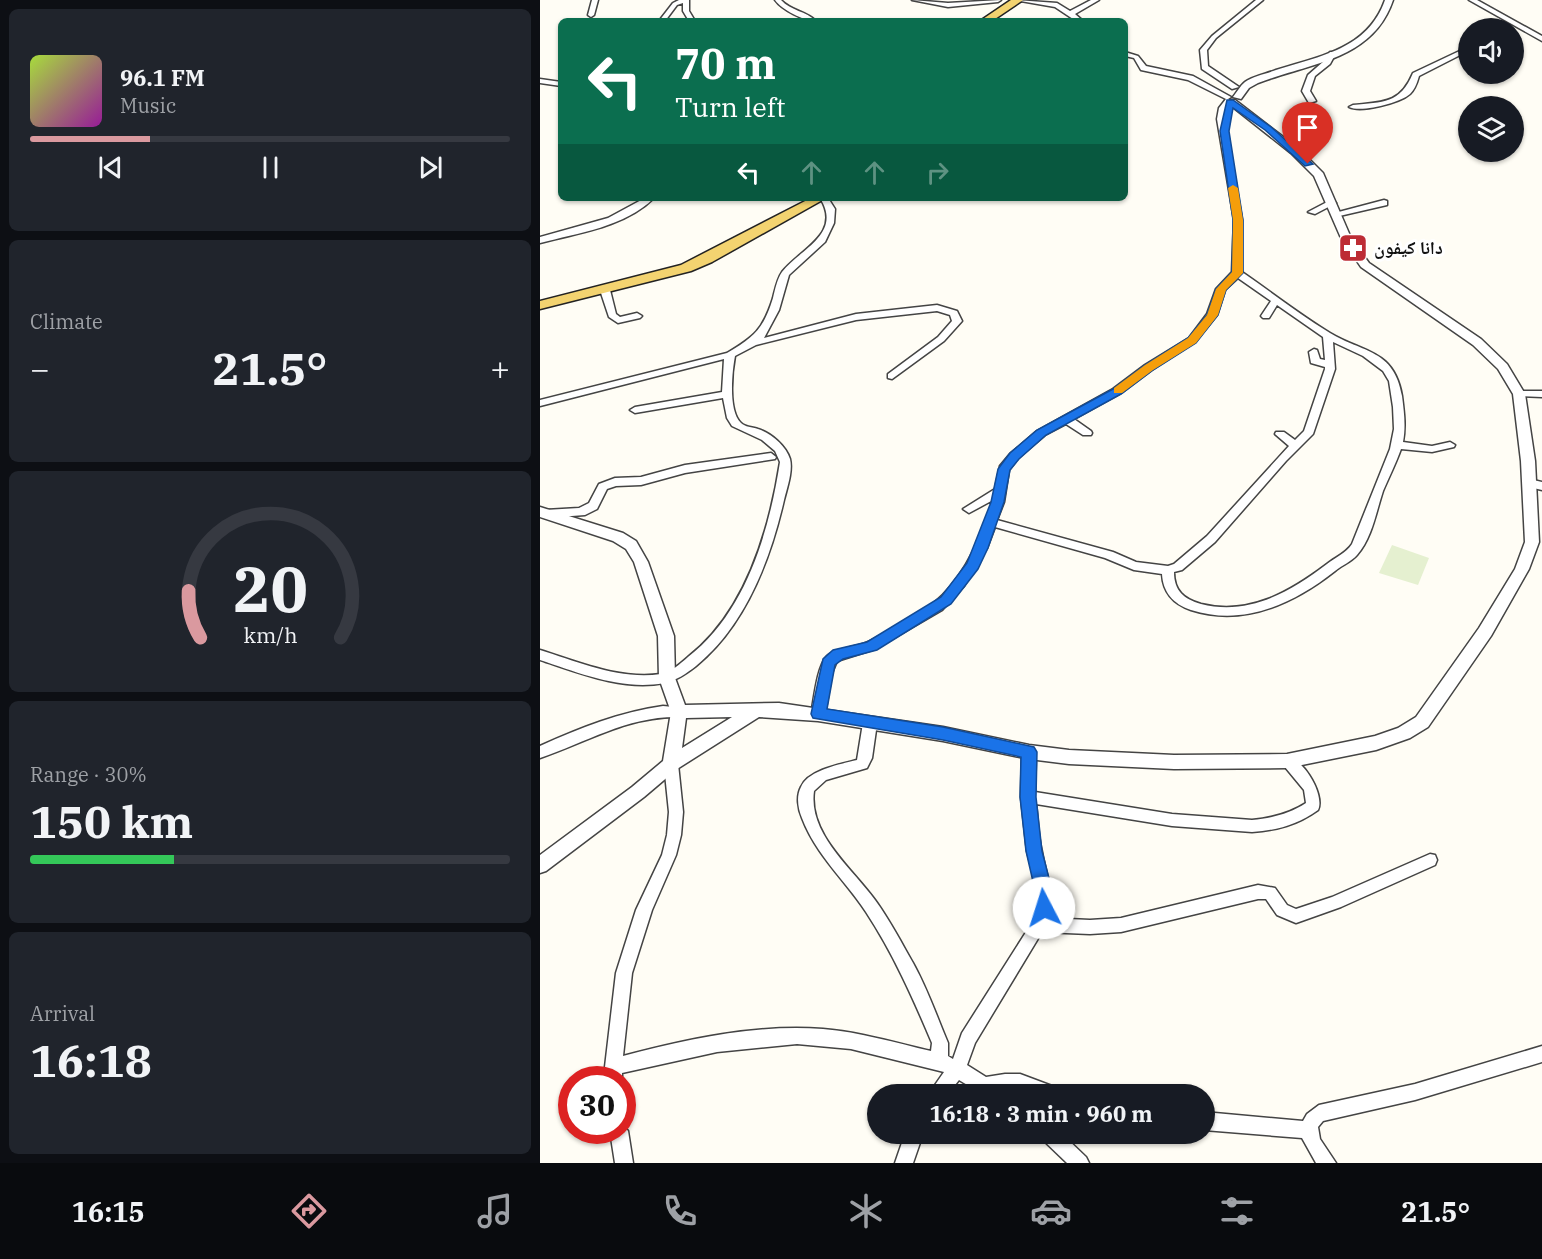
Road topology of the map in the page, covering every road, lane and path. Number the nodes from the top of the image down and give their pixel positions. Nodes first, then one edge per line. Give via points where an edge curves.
1 (595, 0) edge
2 (685, 0) edge
3 (778, 0) edge
4 (915, 0) edge
5 (998, 0) edge
6 (1018, 0) edge
7 (1096, 0) edge
8 (1260, 0) edge
9 (1389, 0) edge
10 (1472, 0) edge
11 (1070, 14) junction
12 (591, 15) dead end
13 (664, 18) edge
14 (690, 18) edge
15 (810, 18) edge
16 (990, 18) edge
17 (1076, 18) edge
18 (1497, 18) edge
19 (1524, 32) edge
20 (1542, 39) edge
21 (1332, 53) junction
22 (1128, 55) edge
23 (1458, 55) edge
24 (540, 81) edge
25 (558, 84) edge
26 (1232, 98) junction
27 (1312, 101) dead end
28 (1353, 107) dead end
29 (646, 201) edge
30 (816, 201) edge
31 (825, 201) edge
32 (1384, 203) dead end
33 (1333, 208) junction
34 (1312, 212) dead end
35 (540, 240) edge
36 (1238, 273) junction
37 (605, 290) junction
38 (1275, 301) junction
39 (540, 305) edge
40 (637, 316) dead end
41 (1266, 316) dead end
42 (1328, 336) junction
43 (753, 342) junction
44 (1314, 352) dead end
45 (730, 355) junction
46 (1330, 365) junction
47 (892, 376) dead end
48 (728, 394) junction
49 (1519, 394) junction
50 (1542, 394) edge
51 (540, 403) edge
52 (634, 410) dead end
53 (1066, 419) junction
54 (1087, 434) dead end
55 (1280, 434) dead end
56 (1295, 445) junction
57 (1397, 445) junction
58 (1450, 446) dead end
59 (771, 457) dead end
60 (1535, 485) edge
61 (1000, 491) junction
62 (969, 509) dead end
63 (543, 513) edge
64 (991, 522) junction
65 (1537, 532) edge
66 (1168, 570) junction
67 (540, 655) edge
68 (667, 678) junction
69 (757, 710) junction
70 (679, 712) junction
71 (818, 714) junction
72 (870, 723) junction
73 (540, 752) edge
74 (1029, 752) junction
75 (1287, 761) junction
76 (671, 764) junction
77 (1028, 797) junction
78 (1430, 860) dead end
79 (540, 865) edge
80 (1039, 925) junction
81 (1542, 1054) edge
82 (939, 1061) junction
83 (615, 1066) edge
84 (633, 1066) edge
85 (957, 1069) junction
86 (945, 1084) edge
87 (981, 1084) edge
88 (992, 1084) edge
89 (1028, 1084) edge
90 (1215, 1122) edge
91 (1308, 1130) junction
92 (622, 1144) edge
93 (911, 1144) edge
94 (1060, 1144) edge
95 (624, 1163) edge
96 (904, 1163) edge
97 (1080, 1163) edge
98 (1327, 1163) edge

1 - 12 street
2 - 13 street via 675,4
2 - 14 street
3 - 15 street via 786,10
4 - 5 street via 956,5
6 - 11 street via 1057,5
6 - 16 main road
7 - 11 street
8 - 26 street via 1203,50 1205,67
9 - 21 street via 1376,30
10 - 18 street
11 - 17 street
19 - 20 street
21 - 26 street via 1247,85
21 - 27 street via 1310,80 1306,92
22 - 26 street via 1136,57 1144,68 1191,78
23 - 28 street via 1416,75 1413,87 1398,99
24 - 25 street
26 - 33 street via 1319,175
26 - 36 street via 1224,131 1238,220
29 - 35 street via 613,221
30 - 37 main road via 697,263
31 - 43 street via 831,208 825,235 785,274 769,321
32 - 33 street
33 - 34 street
33 - 49 street via 1354,252 1365,265 1477,342 1503,367
36 - 38 street
36 - 53 street via 1221,289 1212,315 1192,340 1117,391
37 - 39 main road
37 - 40 street via 612,315 618,320
38 - 41 street
38 - 42 street
42 - 46 street
42 - 57 street via 1389,370 1402,420
43 - 45 street
43 - 47 street via 856,316 937,308 954,313 957,321 941,339
44 - 46 street via 1315,361
45 - 48 street
45 - 51 street
46 - 56 street via 1309,432
48 - 52 street
48 - 68 street via 733,422 758,432 784,456 778,502 760,560 726,626 707,650
49 - 50 street
49 - 60 street
53 - 54 street
53 - 61 street via 1041,433 1008,463
55 - 56 street
56 - 66 street via 1211,539 1192,557
57 - 58 street via 1432,449
57 - 66 street via 1353,552 1292,596 1247,612 1203,610 1171,594
59 - 63 street via 686,469 641,481 615,482 603,487 593,506 581,512
60 - 65 street
61 - 62 street
61 - 64 street
63 - 68 street via 618,537 631,545 641,562 666,636
64 - 66 street via 1109,555 1134,566
64 - 71 street via 973,566 946,600 872,646 833,658
65 - 75 street via 1485,632 1422,722 1376,743
67 - 68 street via 611,675
68 - 70 street
69 - 70 street
69 - 71 street
69 - 76 street
70 - 73 street via 653,712 628,718
70 - 76 street
71 - 72 street
72 - 74 street
72 - 82 street via 862,764 822,776 807,788 805,803 831,858 871,906 909,972 940,1042
74 - 75 street via 1174,762
74 - 77 street
75 - 77 street via 1310,787 1313,806 1295,818 1265,825 1190,822
76 - 79 street
76 - 83 street via 674,835 624,973
77 - 80 street via 1044,898
78 - 80 street via 1296,916 1282,910 1270,892 1258,892 1121,925
80 - 85 street via 968,1039
81 - 91 street via 1415,1092 1319,1114
82 - 84 street via 863,1043 778,1036 662,1054
82 - 85 street
85 - 86 street
85 - 87 street
88 - 89 street via 1008,1080
90 - 91 street
91 - 98 street via 1316,1150
92 - 95 street
93 - 96 street
94 - 97 street

